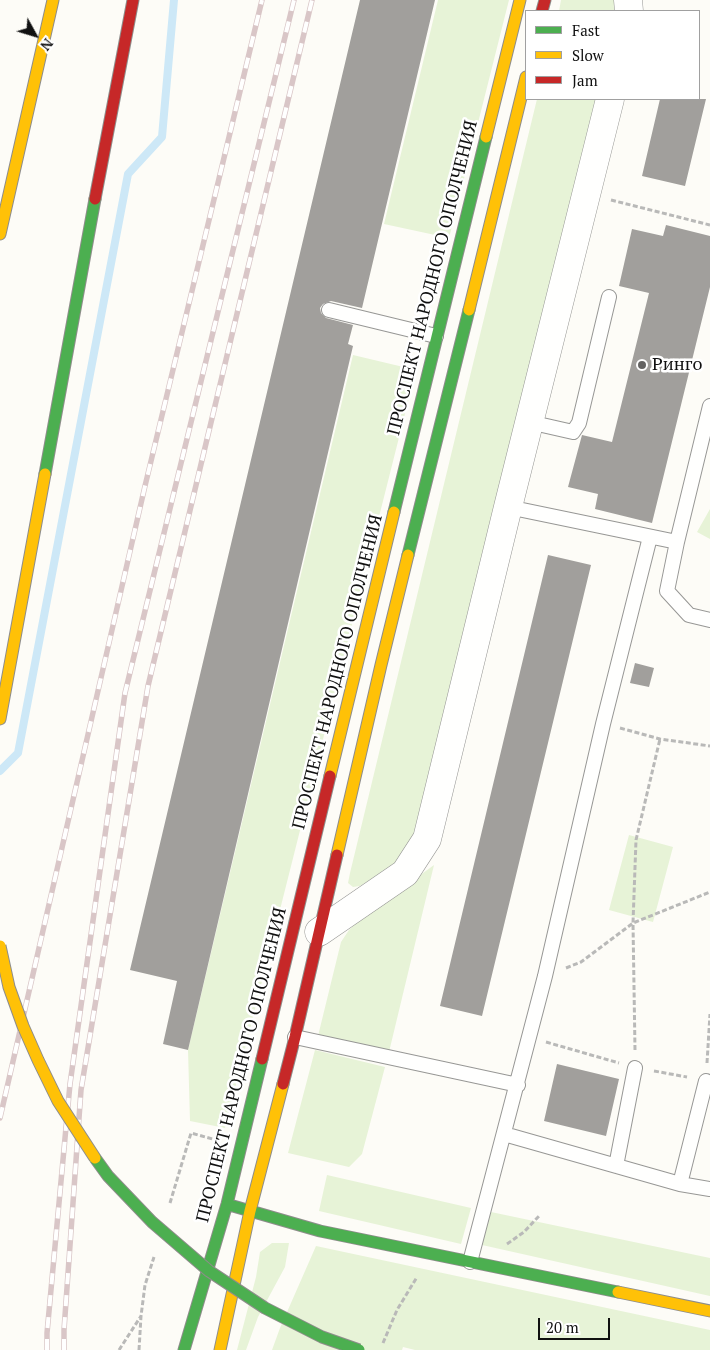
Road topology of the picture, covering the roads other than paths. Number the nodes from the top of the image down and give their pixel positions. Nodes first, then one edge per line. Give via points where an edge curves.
1 (53, 0) edge
2 (133, 0) edge
3 (520, 0) edge
4 (525, 81) edge
5 (610, 100) edge
6 (0, 234) edge
7 (609, 297) dead end
8 (329, 310) dead end
9 (436, 336) junction
10 (710, 406) edge
11 (530, 422) junction
12 (508, 507) junction
13 (650, 537) junction
14 (676, 542) junction
15 (710, 620) edge
16 (0, 719) edge
17 (319, 932) junction
18 (0, 946) edge
19 (295, 1037) junction
20 (635, 1068) road end
21 (706, 1081) road end
22 (518, 1085) junction
23 (504, 1134) junction
24 (616, 1166) junction
25 (680, 1184) junction
26 (710, 1188) edge
27 (227, 1204) junction
28 (250, 1211) junction
29 (470, 1262) junction
30 (710, 1311) edge
31 (184, 1350) edge
32 (220, 1350) edge
33 (359, 1350) edge

1 - 6 main road
2 - 16 main road
3 - 9 main road, ПРОСПЕКТ НАРОДНОГО ОПОЛЧЕНИЯ
4 - 17 main road via 381,665
5 - 11 street
7 - 11 lane via 579,423 573,432
8 - 9 lane
9 - 27 main road, ПРОСПЕКТ НАРОДНОГО ОПОЛЧЕНИЯ
10 - 14 lane
11 - 12 street
12 - 13 lane
12 - 17 street via 427,839 406,873
13 - 14 lane
13 - 22 lane
14 - 15 lane via 667,591 688,615
17 - 19 main road
18 - 33 main road, bridge via 9,987 38,1060 58,1101 108,1176 152,1222 209,1271 265,1308 322,1337
19 - 22 lane
19 - 28 main road
20 - 24 lane
21 - 25 lane
22 - 23 lane
23 - 24 lane
23 - 29 lane
24 - 25 lane
25 - 26 lane
27 - 28 main road
27 - 31 main road, ПРОСПЕКТ НАРОДНОГО ОПОЛЧЕНИЯ
28 - 29 main road via 320,1231
28 - 32 main road
29 - 30 main road

